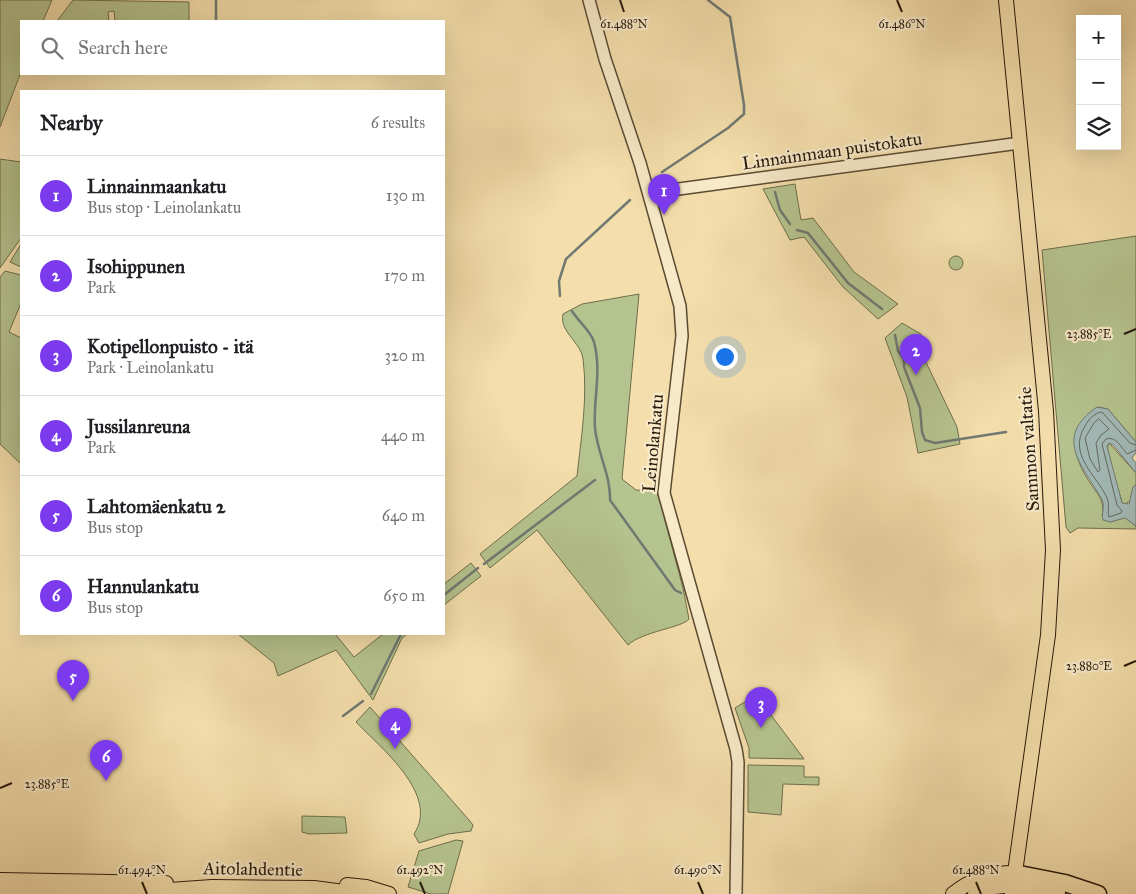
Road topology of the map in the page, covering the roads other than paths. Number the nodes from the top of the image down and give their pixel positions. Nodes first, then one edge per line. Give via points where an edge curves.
1 (588, 0) edge
2 (1006, 0) edge
3 (1020, 142) junction
4 (649, 192) junction
5 (0, 880) edge
6 (1013, 884) edge
7 (191, 887) junction
8 (314, 888) junction
9 (0, 890) edge
10 (1038, 892) edge
11 (359, 894) edge
12 (389, 894) edge
13 (736, 894) edge
14 (953, 894) edge
15 (981, 894) edge
16 (1064, 894) edge
17 (1098, 894) edge

1 - 4 street, Leinolankatu
2 - 3 main road, Sammon valtatie
3 - 4 street, Linnainmaan puistokatu
3 - 6 main road, Sammon valtatie via 1050,461 1053,550 1048,635
4 - 13 street, Leinolankatu via 682,322 664,493 736,749
5 - 7 main road, Aitolahdentie via 127,881
6 - 10 highway
6 - 14 main road via 1004,873 977,880
6 - 15 main road via 994,887
6 - 17 highway via 1065,883
7 - 8 main road, Aitolahdentie
7 - 9 main road, Aitolahdentie via 127,893
8 - 11 main road, Aitolahdentie
8 - 12 main road, Aitolahdentie via 351,885
10 - 16 highway

